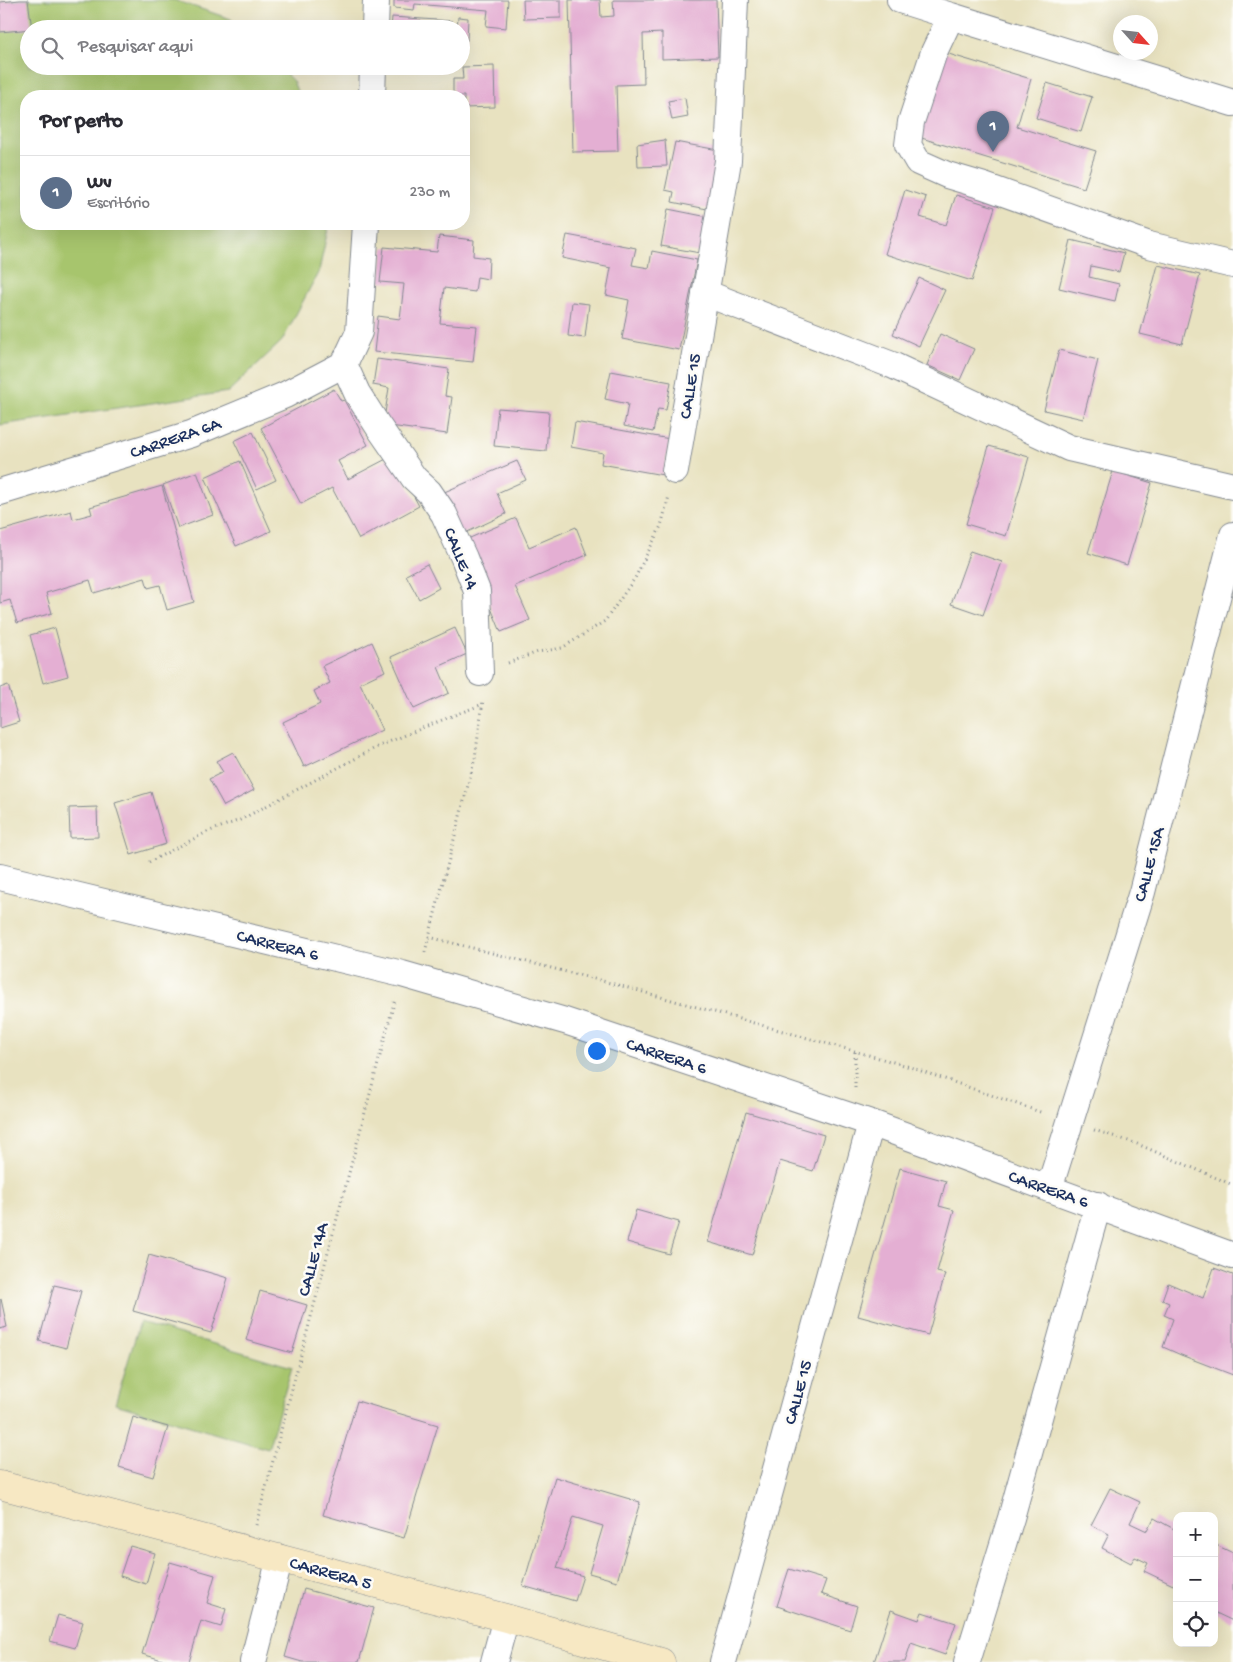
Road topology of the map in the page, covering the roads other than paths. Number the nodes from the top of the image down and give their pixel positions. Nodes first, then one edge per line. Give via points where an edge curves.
1 (376, 0) edge
2 (735, 0) edge
3 (900, 0) edge
4 (951, 16) junction
5 (375, 20) edge
6 (373, 75) edge
7 (372, 90) edge
8 (1233, 103) edge
9 (366, 230) edge
10 (1233, 266) edge
11 (705, 292) junction
12 (344, 364) junction
13 (675, 471) road end
14 (1233, 486) edge
15 (0, 492) edge
16 (1233, 535) edge
17 (480, 673) road end
18 (0, 877) edge
19 (863, 1120) junction
20 (1049, 1189) junction
21 (1098, 1205) junction
22 (1233, 1256) edge
23 (0, 1485) edge
24 (280, 1558) junction
25 (506, 1618) junction
26 (253, 1662) edge
27 (494, 1662) edge
28 (661, 1662) edge
29 (723, 1662) edge
30 (967, 1662) edge

1 - 5 street
2 - 11 street, CALLE 15 via 728,161
3 - 4 street
4 - 8 street
4 - 10 street via 934,52 912,122 908,145 918,162 947,175 1149,244
6 - 7 street
9 - 12 street via 359,332
11 - 13 street, CALLE 15
11 - 14 street via 892,365 1069,448
12 - 15 street, CARRERA 6A via 285,395 191,434
12 - 17 street, CALLE 14 via 357,393 378,426 444,514 464,558 477,591
16 - 20 street, CALLE 15A via 1142,892
18 - 19 street, CARRERA 6 via 410,977 565,1021
19 - 20 street, CARRERA 6
19 - 29 street, CALLE 15
20 - 21 street, CARRERA 6
21 - 22 street, CARRERA 6
21 - 30 street via 1011,1518
23 - 24 street, CARRERA 5
24 - 25 street, CARRERA 5
24 - 26 street
25 - 27 street
25 - 28 street, CARRERA 5

